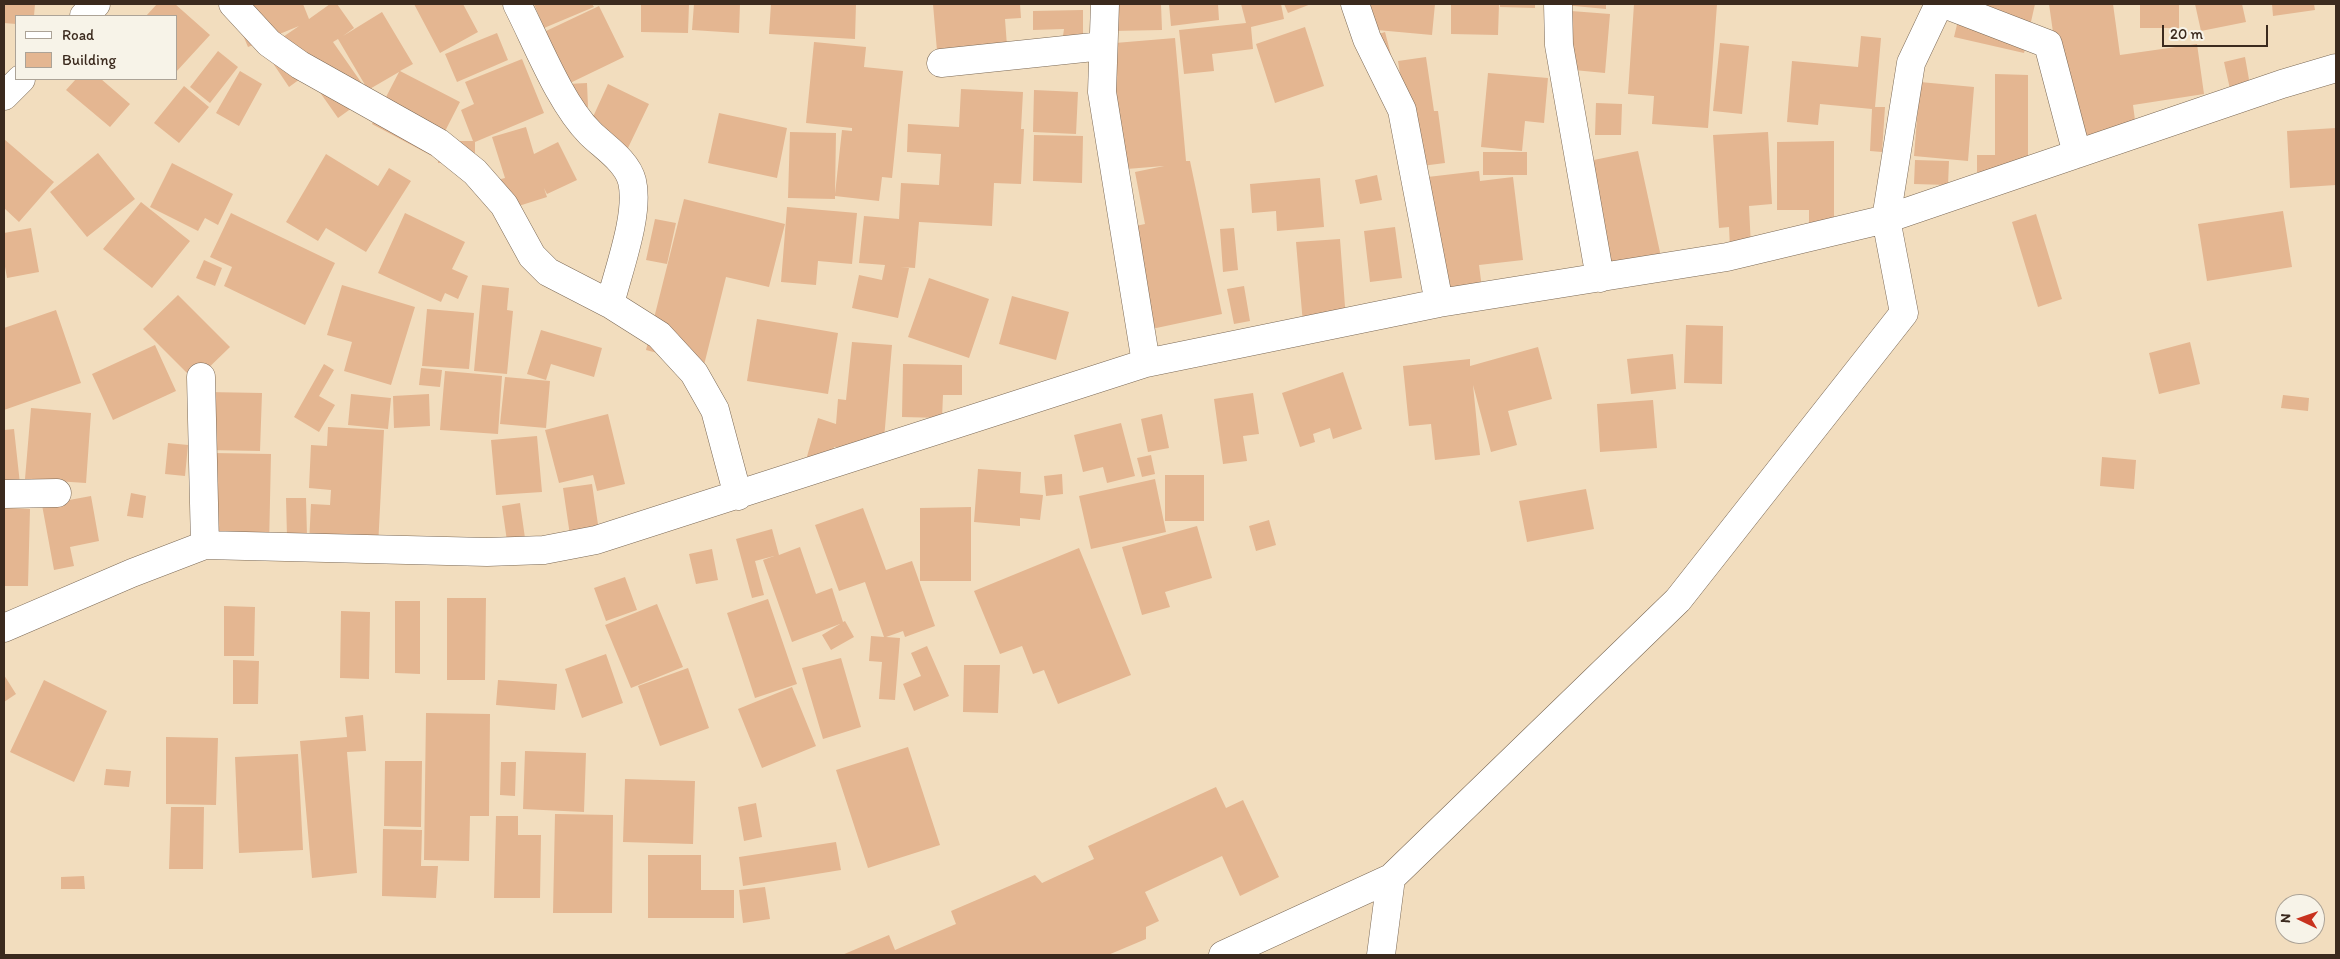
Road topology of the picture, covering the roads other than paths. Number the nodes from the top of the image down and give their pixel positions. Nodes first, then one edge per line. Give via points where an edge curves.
1 (96, 4) edge
2 (233, 4) edge
3 (517, 4) edge
4 (1105, 4) edge
5 (1355, 4) edge
6 (1558, 4) edge
7 (1938, 4) edge
8 (1944, 4) edge
9 (85, 15) edge
10 (1103, 46) junction
11 (941, 63) dead end
12 (2336, 68) edge
13 (20, 80) edge
14 (4, 96) edge
15 (2077, 154) junction
16 (1886, 218) junction
17 (1600, 278) junction
18 (1440, 303) junction
19 (610, 304) junction
20 (1146, 363) junction
21 (201, 377) dead end
22 (57, 493) dead end
23 (4, 494) edge
24 (738, 496) junction
25 (205, 545) junction
26 (4, 628) edge
27 (1391, 878) junction
28 (1223, 955) edge
29 (1381, 955) edge

1 - 9 street
2 - 19 street via 269,43 300,65 446,148 475,172 504,205 532,256 548,272
3 - 19 street via 565,98 588,132 621,161 632,180 634,209
4 - 10 street
5 - 18 street via 1366,39 1402,110
6 - 17 street via 1559,45
7 - 16 street via 1911,63
8 - 15 street via 2048,44
10 - 11 street
10 - 20 street via 1102,92
12 - 15 street
13 - 14 street
15 - 16 street
16 - 17 street via 1727,258
16 - 27 street via 1904,314 1678,600
17 - 18 street
18 - 20 street
19 - 24 street via 659,335 694,373 715,410
20 - 24 street
21 - 25 street
22 - 23 street
24 - 25 street via 596,540 544,550 487,552
25 - 26 street
27 - 28 street
27 - 29 street

